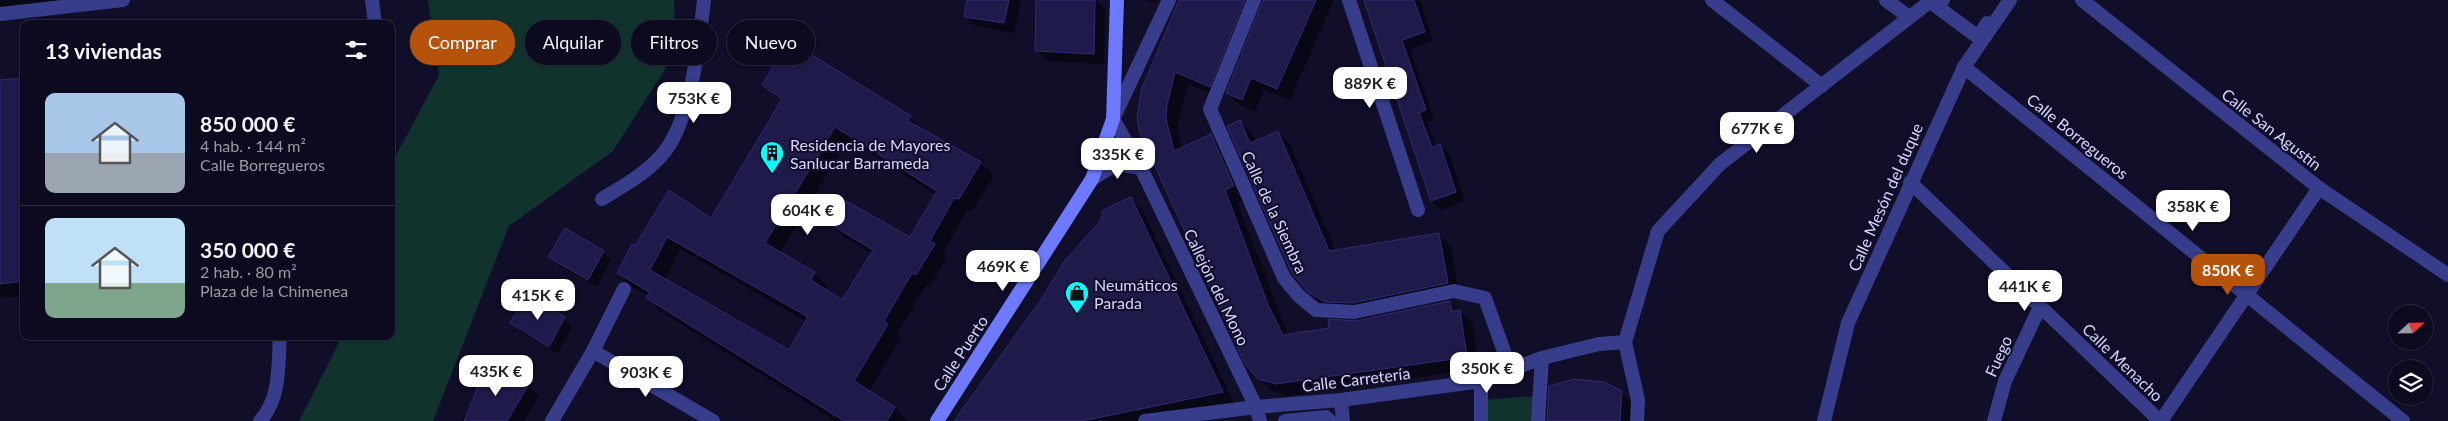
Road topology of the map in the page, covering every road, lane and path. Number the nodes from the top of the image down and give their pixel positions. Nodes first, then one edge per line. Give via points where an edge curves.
1 (123, 0) edge
2 (372, 0) edge
3 (704, 0) edge
4 (1117, 0) edge
5 (1170, 0) edge
6 (1254, 0) edge
7 (1349, 0) edge
8 (1712, 0) edge
9 (1886, 0) edge
10 (1932, 0) edge
11 (1943, 0) edge
12 (2003, 0) edge
13 (2010, 0) edge
14 (2082, 0) edge
15 (0, 14) edge
16 (1910, 17) junction
17 (374, 20) edge
18 (1964, 67) junction
19 (1822, 86) junction
20 (1113, 119) junction
21 (1140, 168) junction
22 (1092, 179) junction
23 (1910, 182) junction
24 (2319, 188) junction
25 (602, 199) dead end
26 (1418, 210) dead end
27 (2448, 276) edge
28 (624, 289) dead end
29 (2247, 294) junction
30 (2040, 307) junction
31 (280, 340) edge
32 (1625, 342) junction
33 (593, 351) junction
34 (1542, 358) junction
35 (1511, 371) junction
36 (1481, 380) junction
37 (1342, 400) junction
38 (1256, 407) junction
39 (260, 421) edge
40 (552, 421) edge
41 (713, 421) edge
42 (938, 421) edge
43 (1145, 421) edge
44 (1260, 421) edge
45 (1285, 421) edge
46 (1330, 421) edge
47 (1343, 421) edge
48 (1481, 421) edge
49 (1538, 421) edge
50 (1637, 421) edge
51 (1824, 421) edge
52 (1994, 421) edge
53 (2161, 421) edge
54 (2403, 421) edge

1 - 15 street
2 - 17 street
3 - 25 street via 696,59 676,130 662,155 640,176
4 - 20 main road, Calle Puerto
5 - 20 street
6 - 35 street, Calle de la Siembra via 1210,109 1284,278 1316,310 1354,312 1454,291 1485,298
7 - 26 street
8 - 19 street
9 - 16 street
10 - 16 street
11 - 12 street via 1936,6 1978,37
13 - 18 street, Calle Mesón del duque
14 - 24 street, Calle San Agustín
16 - 19 street
18 - 23 street, Calle Mesón del duque
18 - 29 street, Calle Borregueros
19 - 32 street via 1720,164 1658,231
20 - 21 street, Callejón del Mono
20 - 22 main road, Calle Puerto
21 - 22 street via 1116,164
21 - 38 street, Callejón del Mono
22 - 42 main road, Calle Puerto
23 - 30 street, Calle Menacho
23 - 51 street, Calle Mesón del duque via 1848,323
24 - 27 street, Calle San Agustín
24 - 29 street
28 - 33 street
29 - 53 street
29 - 54 street, Calle Borregueros
30 - 52 street, Fuego via 2005,381
30 - 53 street, Calle Menacho
31 - 39 street via 277,386 266,415
32 - 34 street, Calle Carretería via 1599,344
32 - 50 street via 1638,400
33 - 40 street
33 - 41 street
34 - 35 street, Calle Carretería
34 - 49 street
35 - 36 street, Calle Carretería
36 - 37 street, Calle Carretería
36 - 48 street
37 - 38 street, Calle Carretería
37 - 47 street
38 - 43 street, Calle Carretería
38 - 44 street, Callejón del Mono
45 - 46 street via 1326,417

